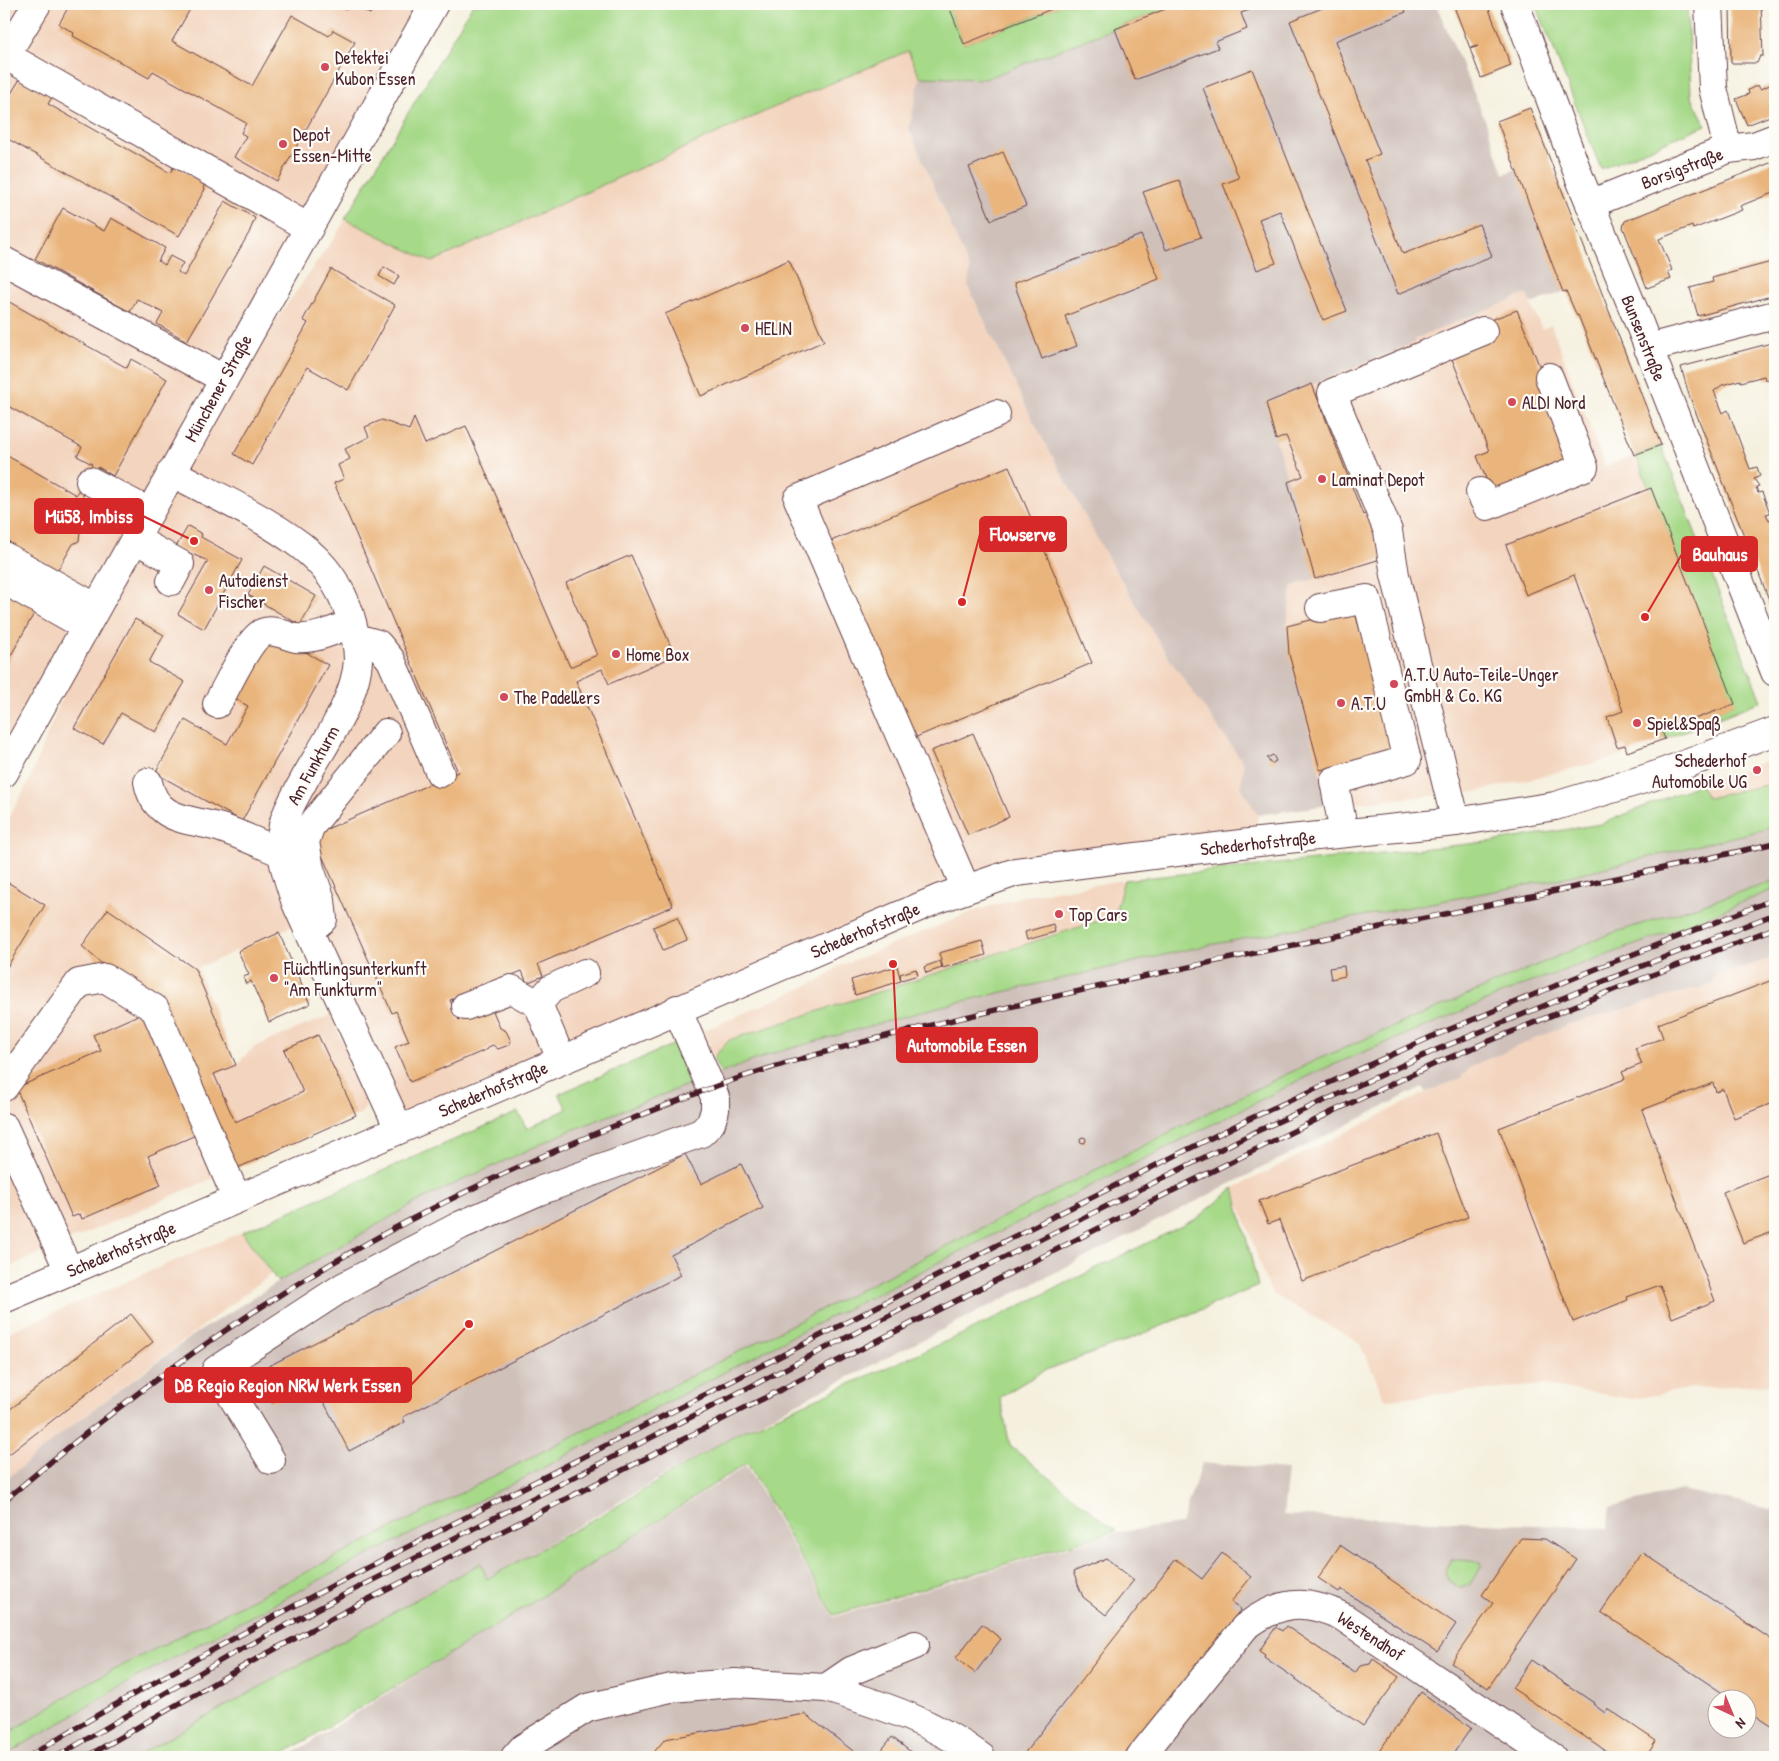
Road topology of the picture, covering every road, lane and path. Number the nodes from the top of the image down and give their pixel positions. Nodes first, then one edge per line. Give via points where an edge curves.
1 (37, 4) edge
2 (434, 4) edge
3 (1515, 4) edge
4 (1709, 4) edge
5 (7, 52) edge
6 (1775, 138) edge
7 (1728, 149) junction
8 (1590, 204) junction
9 (313, 221) junction
10 (4, 261) edge
11 (1775, 315) edge
12 (1484, 332) dead end
13 (1648, 348) junction
14 (1549, 377) dead end
15 (224, 379) junction
16 (996, 414) dead end
17 (171, 472) junction
18 (90, 481) dead end
19 (1480, 492) dead end
20 (149, 512) junction
21 (134, 539) junction
22 (4, 556) edge
23 (4, 580) edge
24 (171, 581) dead end
25 (1320, 608) dead end
26 (90, 617) junction
27 (354, 630) junction
28 (1775, 672) edge
29 (217, 704) dead end
30 (1775, 731) edge
31 (386, 732) dead end
32 (440, 772) dead end
33 (4, 773) edge
34 (148, 782) dead end
35 (1456, 822) junction
36 (1344, 833) junction
37 (282, 853) junction
38 (966, 889) junction
39 (309, 931) junction
40 (585, 974) dead end
41 (538, 1004) junction
42 (466, 1006) dead end
43 (677, 1009) junction
44 (561, 1059) junction
45 (4, 1087) edge
46 (4, 1126) edge
47 (399, 1129) junction
48 (237, 1199) junction
49 (69, 1271) junction
50 (4, 1299) edge
51 (271, 1460) dead end
52 (915, 1645) dead end
53 (826, 1688) junction
54 (515, 1757) edge
55 (981, 1757) edge
56 (1140, 1757) edge
57 (1552, 1757) edge

1 - 5 street
2 - 9 street, Münchener Straße
3 - 8 street, Bunsenstraße
4 - 7 street via 1713,88
5 - 9 street
6 - 7 street, Borsigstraße via 1754,146
7 - 8 street, Borsigstraße
8 - 13 street, Bunsenstraße
9 - 15 street, Münchener Straße
10 - 15 street
11 - 13 street
12 - 35 street via 1332,393 1388,531 1395,575
13 - 28 street, Bunsenstraße
14 - 19 street via 1584,467 1487,506
15 - 17 street, Münchener Straße
16 - 38 street via 798,499
17 - 20 street, Münchener Straße
17 - 27 street, Am Funkturm via 301,546 333,580 346,603
18 - 20 street
20 - 21 street, Münchener Straße
21 - 24 street via 180,564
21 - 26 street, Münchener Straße
22 - 26 street
23 - 26 street
25 - 36 street via 1367,598 1406,760 1334,781
26 - 33 street, Münchener Straße
27 - 29 street via 297,638 270,631 260,634
27 - 32 street via 378,644 391,660
27 - 37 street, Am Funkturm via 358,659 354,682 338,718 288,808 283,826
30 - 35 street, Schederhofstraße via 1595,795 1555,806
31 - 39 street via 310,827 305,842 310,869 322,900 323,919
34 - 37 street via 151,795 170,814 222,828
35 - 36 street, Schederhofstraße
36 - 38 street, Schederhofstraße via 1016,872
37 - 39 street, Am Funkturm via 296,902
38 - 43 street, Schederhofstraße
39 - 47 street, Am Funkturm
40 - 41 street via 551,989
41 - 42 street via 511,989
41 - 44 street
43 - 44 street, Schederhofstraße
43 - 51 street via 715,1097 711,1123 688,1139 620,1160 462,1225 343,1287 216,1370
44 - 47 street, Schederhofstraße
45 - 48 street via 79,983 105,978 155,1009
46 - 49 street
47 - 48 street, Schederhofstraße
48 - 49 street, Schederhofstraße
49 - 50 street, Schederhofstraße
52 - 53 street via 851,1671
53 - 54 street via 735,1683 671,1688 587,1708 523,1748
53 - 55 street via 895,1709 963,1744
56 - 57 street, Westendhof via 1245,1627 1275,1609 1304,1604 1324,1607 1344,1617

